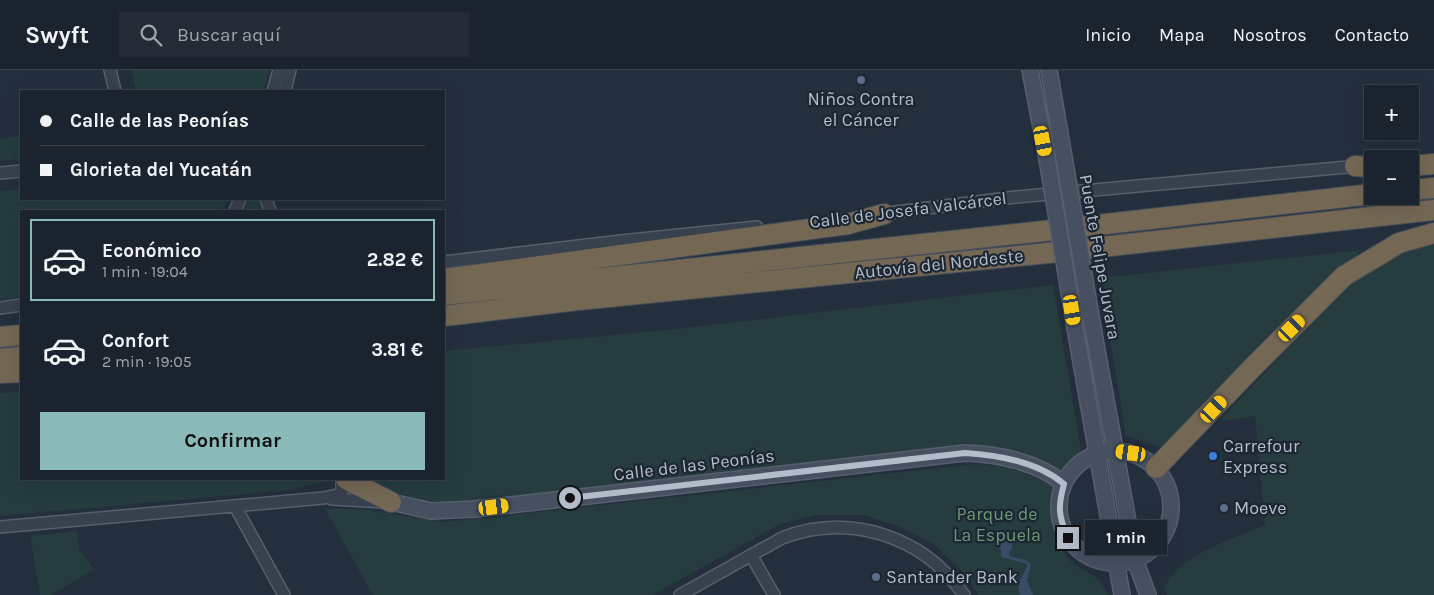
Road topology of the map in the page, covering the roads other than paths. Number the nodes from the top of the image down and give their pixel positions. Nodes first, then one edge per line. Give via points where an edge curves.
1 (110, 70) edge
2 (279, 70) edge
3 (290, 70) edge
4 (1030, 70) edge
5 (1049, 70) edge
6 (115, 90) edge
7 (273, 90) edge
8 (285, 90) edge
9 (1434, 157) edge
10 (1419, 159) edge
11 (1434, 164) edge
12 (1419, 165) edge
13 (1364, 166) edge
14 (20, 171) edge
15 (0, 173) edge
16 (1434, 188) edge
17 (1419, 189) edge
18 (1364, 195) edge
19 (1434, 210) edge
20 (884, 214) junction
21 (1434, 233) edge
22 (445, 262) edge
23 (445, 279) edge
24 (445, 295) edge
25 (20, 305) edge
26 (0, 308) edge
27 (445, 316) edge
28 (20, 335) edge
29 (0, 337) edge
30 (20, 357) edge
31 (0, 359) edge
32 (20, 372) edge
33 (0, 373) edge
34 (1116, 451) junction
35 (1096, 454) junction
36 (1156, 468) junction
37 (344, 480) edge
38 (346, 480) edge
39 (1064, 484) junction
40 (323, 498) junction
41 (391, 502) junction
42 (235, 506) junction
43 (0, 527) edge
44 (751, 555) junction
45 (1135, 560) junction
46 (1116, 564) junction
47 (284, 595) edge
48 (680, 595) edge
49 (774, 595) edge
50 (964, 595) edge
51 (1122, 595) edge
52 (1148, 595) edge

1 - 6 street
2 - 7 street
3 - 8 street
4 - 35 main road, Puente Felipe Juvara, bridge
5 - 34 main road, Puente Felipe Juvara, bridge
9 - 10 street
11 - 12 highway
13 - 20 street, Calle de Josefa Valcárcel via 1016,197
14 - 15 street
16 - 17 highway
18 - 24 highway, Autovía del Nordeste
19 - 27 highway, Autovía del Nordeste
20 - 22 street, Calle de Josefa Valcárcel via 621,240
20 - 23 highway via 848,224
21 - 36 highway via 1399,243 1344,276
25 - 26 street
28 - 29 highway
30 - 31 highway
32 - 33 highway
34 - 35 main road
34 - 36 main road via 1131,453
34 - 45 main road, Puente Felipe Juvara
35 - 39 main road via 1072,471
35 - 46 main road, Puente Felipe Juvara
36 - 45 main road via 1170,492 1170,520 1156,546
37 - 40 street, Calle de las Peonías via 339,495
38 - 41 highway
39 - 41 main road, Calle de las Peonías via 1024,464 997,456 965,453 467,510 431,511
39 - 46 main road via 1059,511 1068,538 1080,552 1097,561
40 - 41 street, Calle de las Peonías
40 - 42 street, Calle de las Peonías
42 - 43 street, Calle de las Peonías
42 - 47 street
44 - 48 street
44 - 49 street
44 - 50 street via 782,538 816,528 870,530 915,548 937,564
45 - 46 main road
45 - 52 main road, Puente Felipe Juvara
46 - 51 main road, Puente Felipe Juvara

